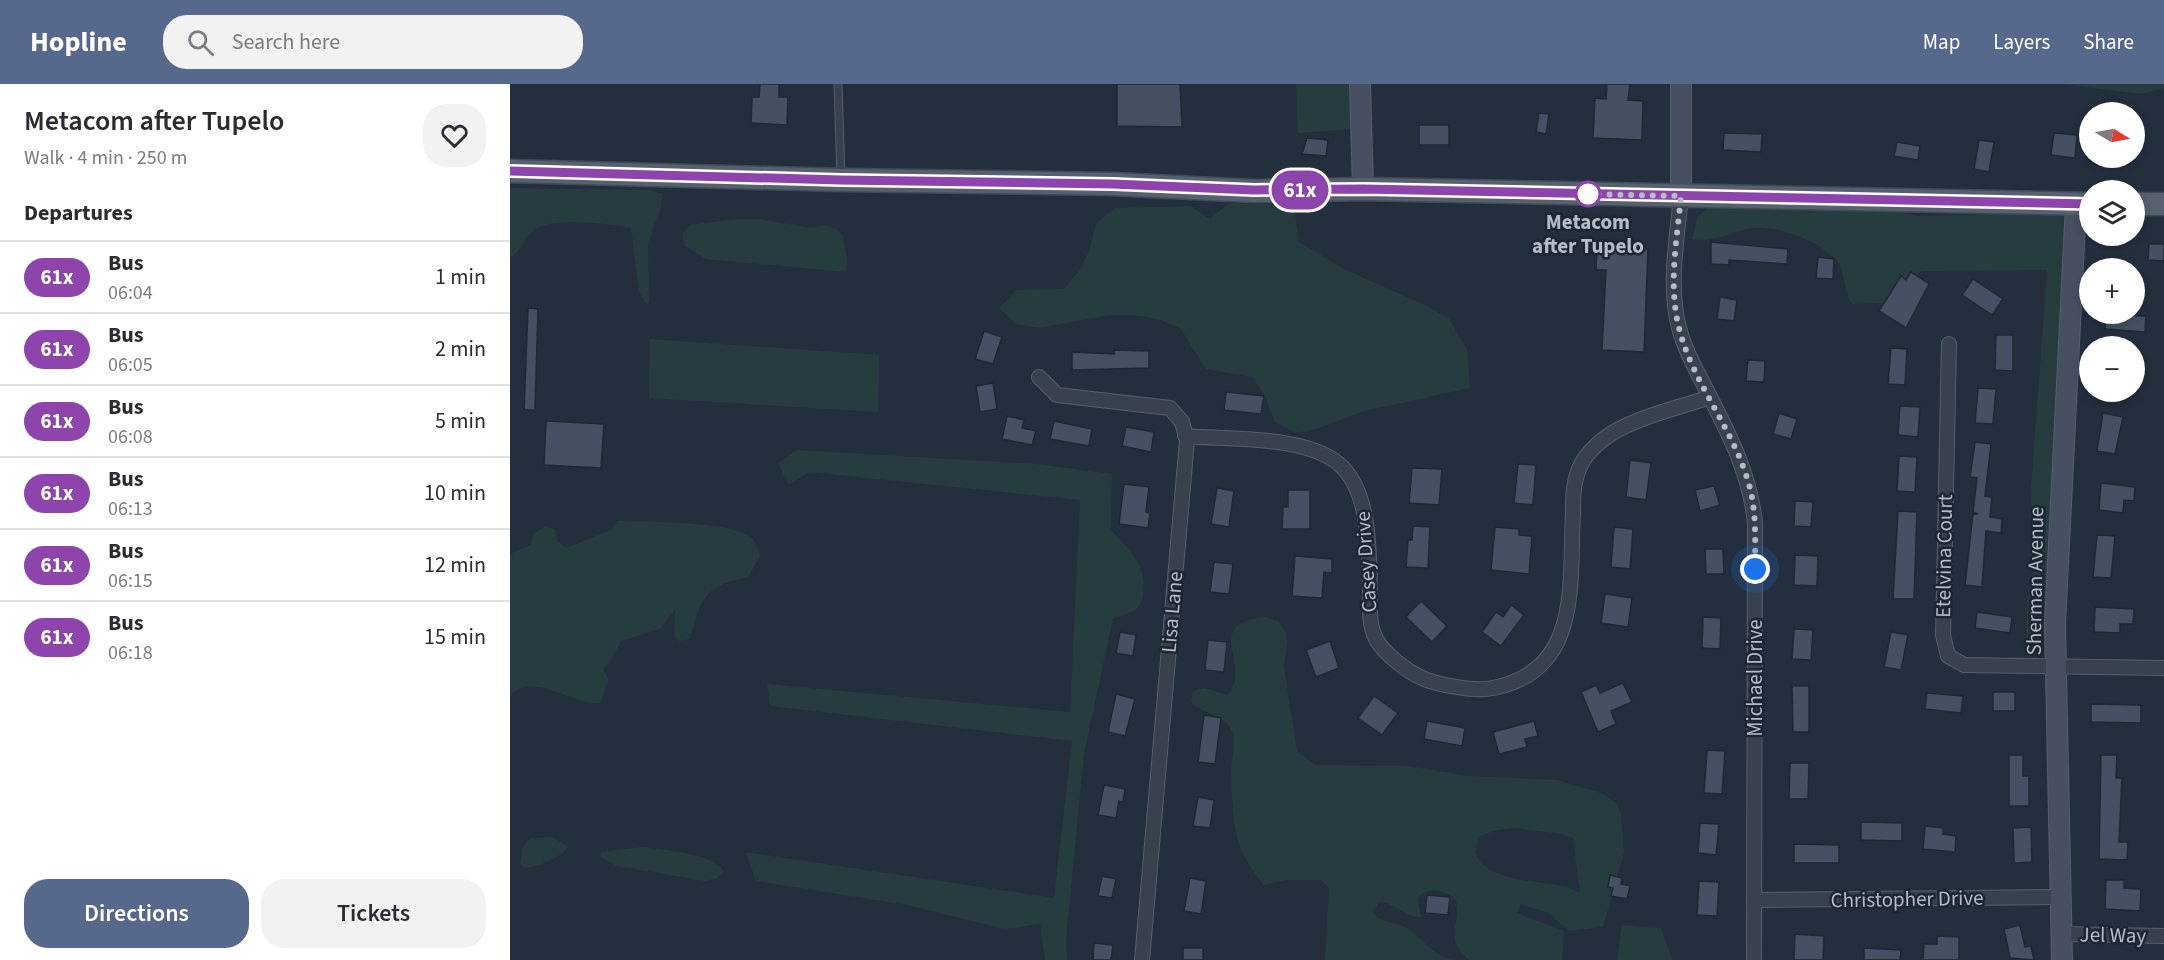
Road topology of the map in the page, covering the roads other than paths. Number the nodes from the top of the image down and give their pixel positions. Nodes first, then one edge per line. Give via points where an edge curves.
1 (838, 84) edge
2 (1360, 84) edge
3 (1681, 84) edge
4 (510, 171) edge
5 (841, 180) junction
6 (1363, 189) junction
7 (1681, 196) junction
8 (2079, 204) edge
9 (2145, 204) edge
10 (2164, 204) edge
11 (2080, 246) edge
12 (1949, 344) dead end
13 (1039, 376) dead end
14 (1710, 397) junction
15 (1185, 436) junction
16 (2056, 668) junction
17 (2164, 668) edge
18 (2061, 897) junction
19 (1754, 900) junction
20 (2062, 934) junction
21 (2164, 936) edge
22 (1142, 960) edge
23 (1754, 960) edge
24 (2062, 960) edge

1 - 5 lane
2 - 6 street
3 - 7 street
4 - 5 main road
5 - 6 main road
6 - 7 main road
7 - 8 main road
7 - 14 street, Michael Drive via 1674,299 1683,341
9 - 10 main road
11 - 16 street, Sherman Avenue via 2057,555
12 - 16 street, Etelvina Court via 1943,635 1948,656 1964,665
13 - 15 street via 1057,396 1170,408 1182,422
14 - 15 street, Casey Drive via 1620,429 1602,440 1582,462 1574,486 1568,615 1562,636 1545,660 1521,681 1490,689 1433,683 1409,672 1379,644 1370,620 1364,510 1358,490 1340,465 1318,450 1298,446
14 - 19 street, Michael Drive via 1748,479 1755,523
15 - 22 street, Lisa Lane
16 - 17 street, Etelvina Court
16 - 18 street, Sherman Avenue
18 - 19 street, Christopher Drive
18 - 20 street, Sherman Avenue
19 - 23 street, Michael Drive
20 - 21 street, Jel Way
20 - 24 street, Sherman Avenue

